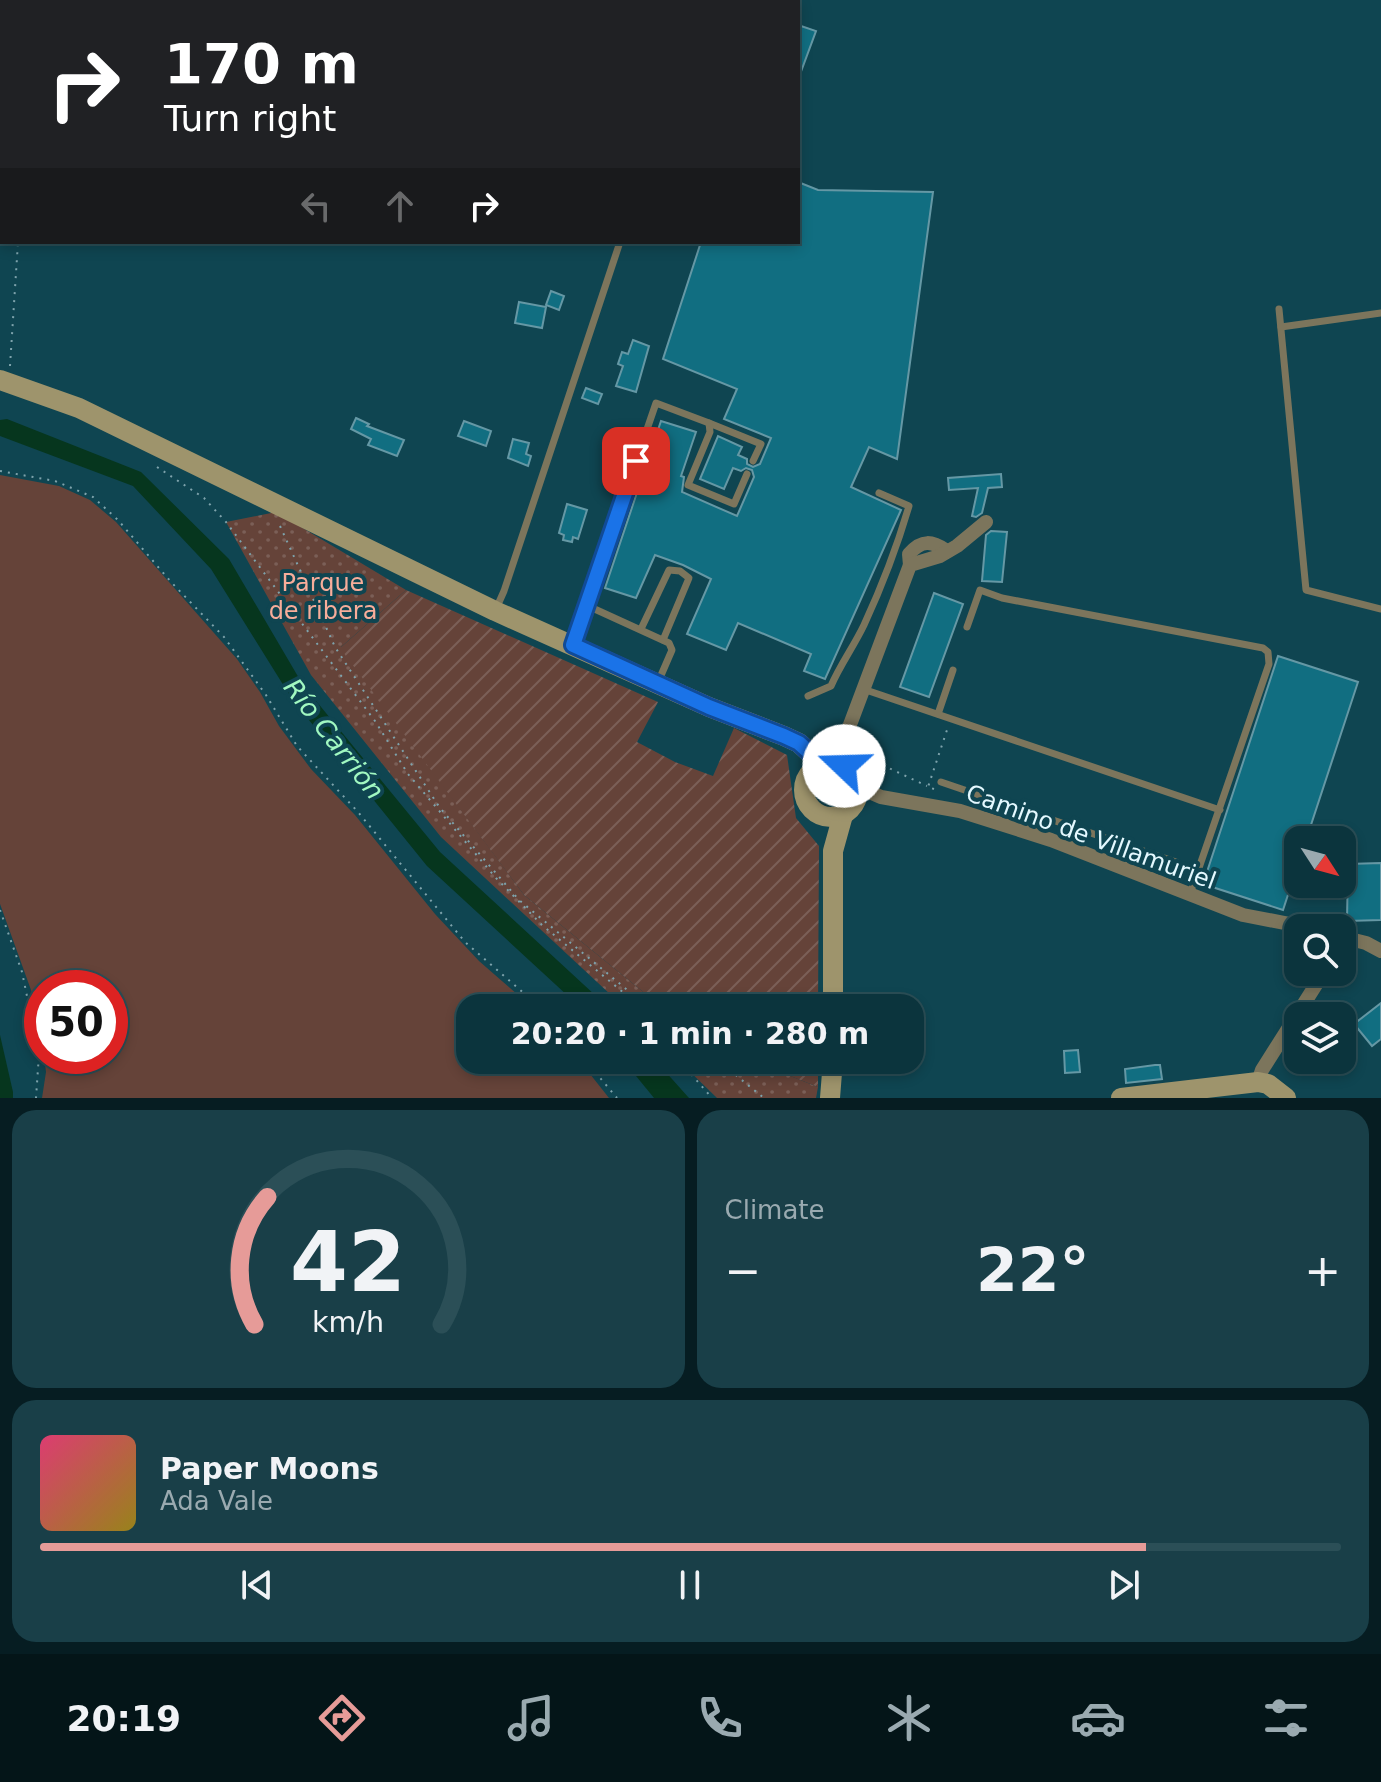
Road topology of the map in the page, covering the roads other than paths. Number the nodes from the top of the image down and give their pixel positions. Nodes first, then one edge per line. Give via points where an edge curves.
1 (619, 244) edge
2 (1279, 309) dead end
3 (1381, 313) edge
4 (1281, 327) junction
5 (5, 382) edge
6 (709, 423) junction
7 (753, 461) dead end
8 (747, 474) dead end
9 (879, 493) dead end
10 (986, 522) dead end
11 (588, 606) junction
12 (1381, 609) edge
13 (495, 611) junction
14 (967, 627) dead end
15 (641, 629) junction
16 (663, 640) junction
17 (573, 645) junction
18 (953, 670) dead end
19 (657, 683) junction
20 (863, 689) junction
21 (808, 696) dead end
22 (938, 714) junction
23 (842, 746) junction
24 (820, 767) junction
25 (854, 778) junction
26 (941, 782) dead end
27 (1220, 810) junction
28 (843, 815) junction
29 (822, 816) junction
30 (833, 851) junction
31 (1176, 862) dead end
32 (1190, 894) junction
33 (1284, 923) edge
34 (1356, 940) edge
35 (1381, 951) edge
36 (1315, 986) edge
37 (833, 994) edge
38 (832, 1074) edge
39 (1258, 1082) junction
40 (830, 1098) edge
41 (1121, 1098) edge
42 (1286, 1098) edge

1 - 13 lane
2 - 4 lane
3 - 4 lane
4 - 12 lane via 1306,590
5 - 13 main road via 79,408
6 - 7 lane via 761,444
6 - 8 lane via 688,485 734,504
6 - 11 lane via 656,403
9 - 21 lane via 909,506 894,556 831,686
10 - 20 street via 947,551 910,565
11 - 15 lane
11 - 17 lane
13 - 17 main road
14 - 27 lane via 980,590 1263,648 1269,664
15 - 16 lane
15 - 16 lane via 669,570 680,571 689,578
16 - 19 lane via 672,650
17 - 19 main road
18 - 22 lane
19 - 24 main road via 799,743
20 - 22 lane
20 - 23 street
22 - 27 lane
23 - 24 street
23 - 25 street
24 - 25 main road via 837,763
24 - 29 main road via 805,783 805,799
25 - 28 main road via 855,803
25 - 32 street, Camino de Villamuriel via 881,797 960,811
26 - 31 lane
27 - 32 lane
28 - 29 main road
28 - 30 main road
29 - 30 main road
30 - 37 main road
32 - 33 street, Camino de Villamuriel via 1243,915
34 - 35 street
36 - 39 street
38 - 40 main road
39 - 41 main road
39 - 42 main road

